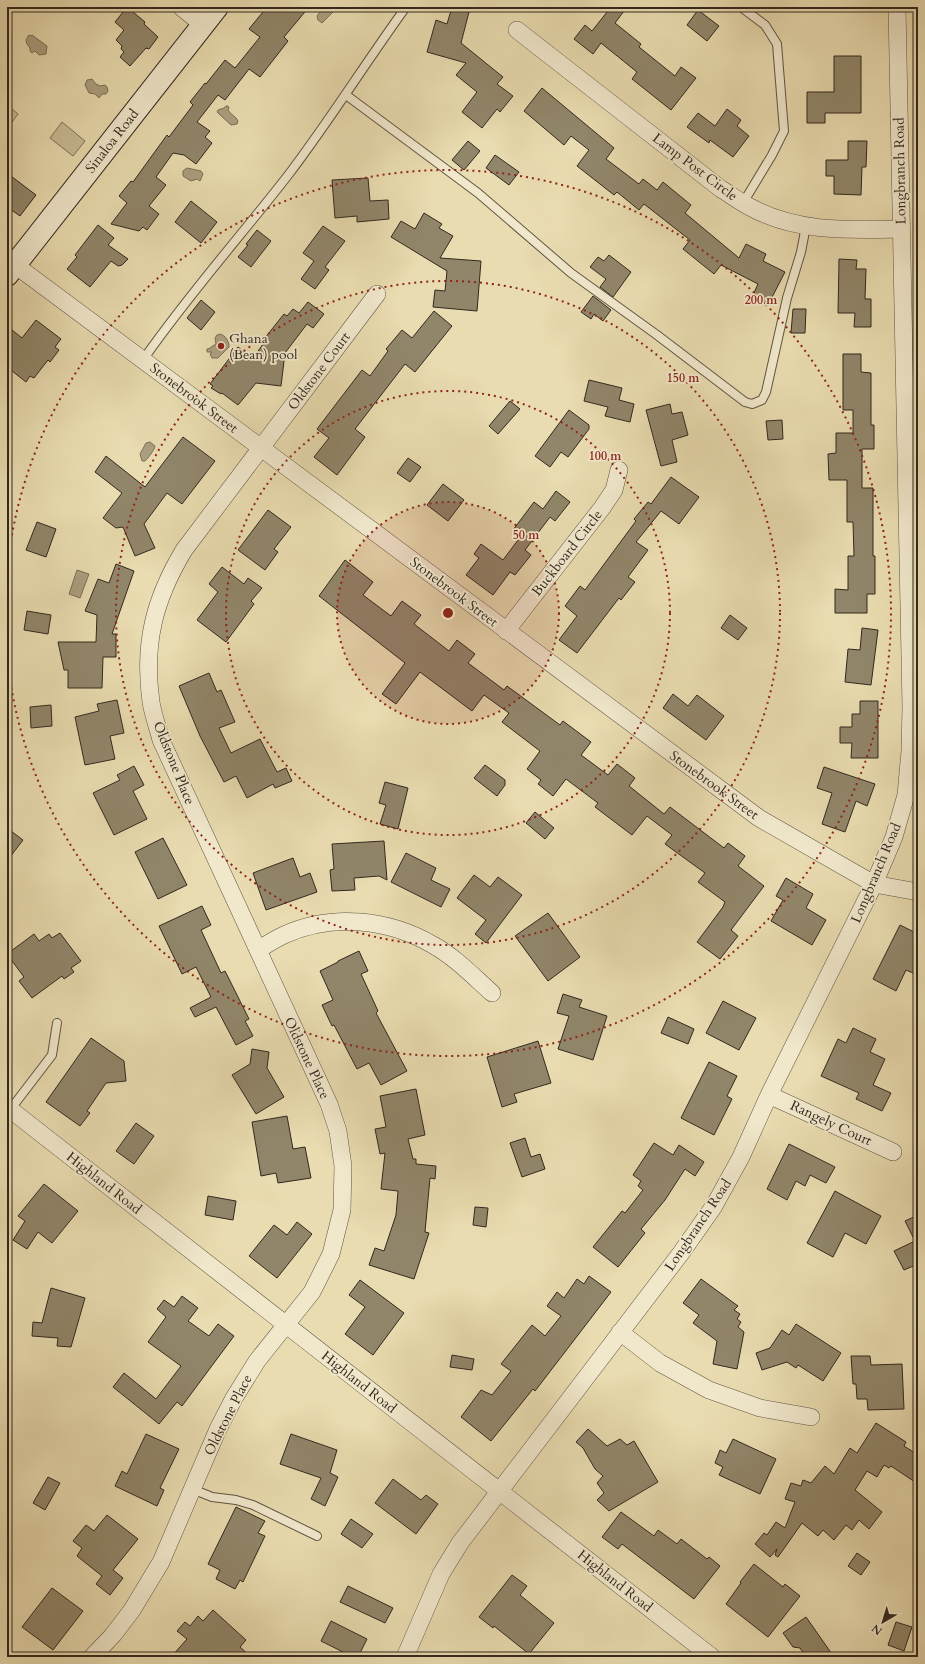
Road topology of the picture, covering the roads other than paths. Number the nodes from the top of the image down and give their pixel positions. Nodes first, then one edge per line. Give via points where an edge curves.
1 (181, 7) edge
2 (217, 7) edge
3 (406, 7) edge
4 (741, 7) edge
5 (897, 7) edge
6 (203, 25) junction
7 (518, 30) dead end
8 (346, 95) junction
9 (743, 202) junction
10 (806, 226) junction
11 (901, 229) junction
12 (10, 266) edge
13 (377, 294) dead end
14 (143, 360) junction
15 (262, 449) junction
16 (619, 470) dead end
17 (506, 631) junction
18 (874, 884) junction
19 (918, 892) edge
20 (258, 950) junction
21 (492, 993) dead end
22 (57, 1023) dead end
23 (770, 1095) junction
24 (9, 1109) edge
25 (893, 1152) dead end
26 (286, 1325) junction
27 (620, 1332) junction
28 (811, 1417) dead end
29 (192, 1489) junction
30 (499, 1491) junction
31 (317, 1536) dead end
32 (92, 1657) edge
33 (405, 1657) edge
34 (712, 1657) edge

1 - 6 street
2 - 6 street, Sinaloa Road
3 - 8 lane
4 - 9 lane via 765,25 777,44 784,131
5 - 11 street, Longbranch Road
6 - 12 street, Sinaloa Road
7 - 9 street, Lamp Post Circle via 721,189
8 - 10 lane via 478,193 571,272 745,402 752,404 762,400 766,392
8 - 14 lane via 289,174 164,330
9 - 10 street, Lamp Post Circle via 783,221
10 - 11 street, Lamp Post Circle via 845,231
11 - 18 street, Longbranch Road via 910,744 906,794 894,837
12 - 14 street, Stonebrook Street
13 - 15 street, Oldstone Court
14 - 15 street, Stonebrook Street
15 - 17 street, Stonebrook Street
15 - 20 street, Oldstone Place via 184,550 170,574 153,618 148,664 151,703 161,740
16 - 17 street, Buckboard Circle via 614,490 602,508
17 - 18 street, Stonebrook Street via 759,818
18 - 19 street, Stonebrook Street
18 - 23 street, Longbranch Road
20 - 21 street via 285,934 314,925 345,921 376,923 406,931 434,945
20 - 26 street, Oldstone Place via 329,1104 338,1131 344,1166 342,1210 331,1254 312,1292
22 - 24 lane via 52,1055
23 - 25 street, Rangely Court
23 - 27 street, Longbranch Road via 741,1157 714,1206
24 - 26 street, Highland Road
26 - 29 street, Oldstone Place via 257,1361 234,1398
26 - 30 street, Highland Road
27 - 28 street via 660,1363 709,1390 760,1408
27 - 30 street, Longbranch Road
29 - 31 lane via 212,1497 253,1505
29 - 32 street, Oldstone Place via 161,1562 132,1610
30 - 33 street, Longbranch Road via 460,1543 441,1574
30 - 34 street, Highland Road

